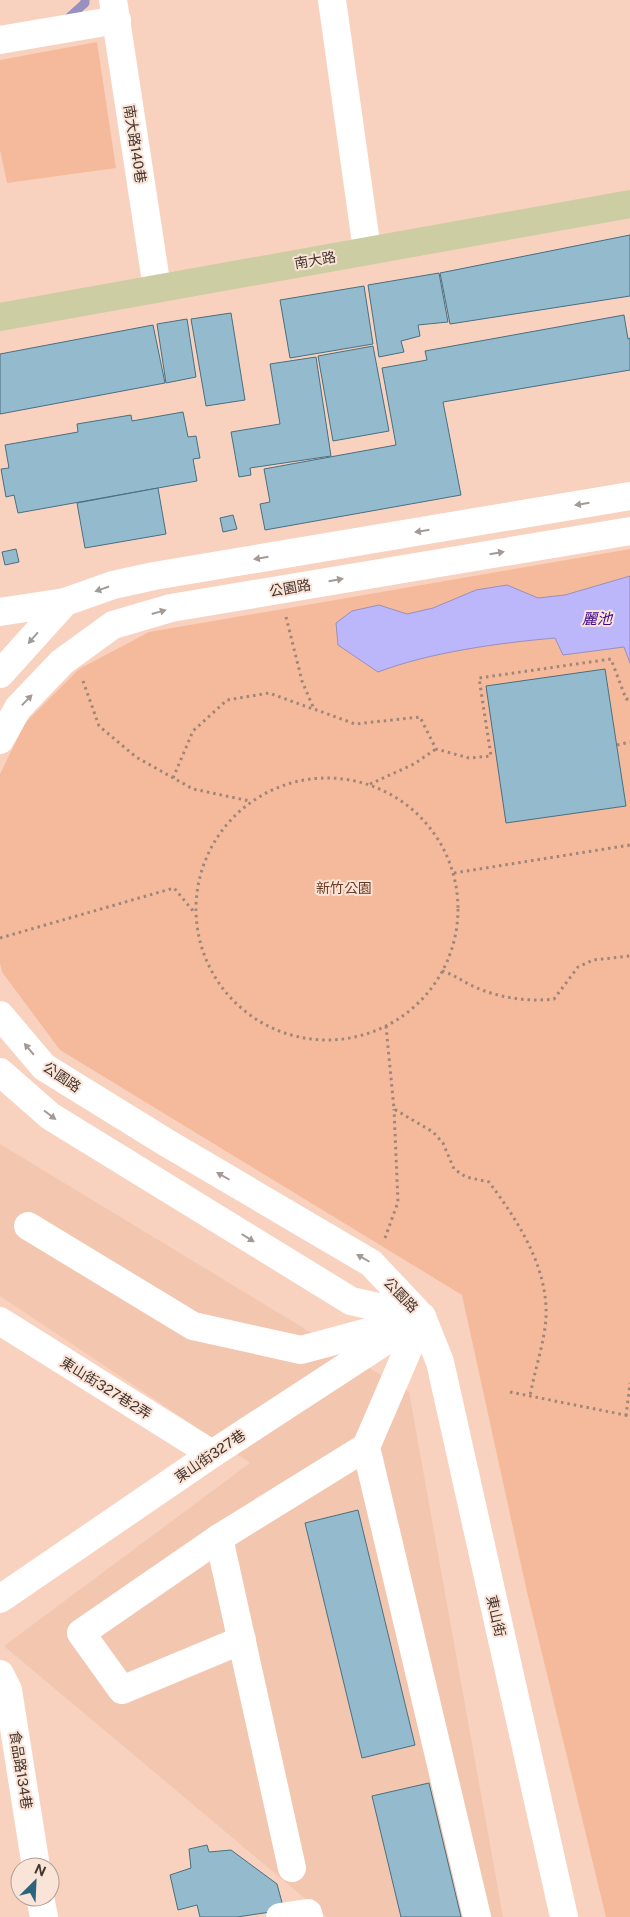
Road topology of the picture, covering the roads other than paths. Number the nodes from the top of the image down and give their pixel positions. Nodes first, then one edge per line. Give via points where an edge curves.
1 (332, 0) edge
2 (115, 10) edge
3 (0, 40) edge
4 (630, 204) edge
5 (367, 250) junction
6 (157, 288) junction
7 (0, 317) edge
8 (630, 496) edge
9 (630, 531) edge
10 (64, 602) junction
11 (0, 612) edge
12 (0, 674) edge
13 (0, 740) edge
14 (0, 1015) edge
15 (5, 1083) edge
16 (28, 1226) dead end
17 (422, 1316) junction
18 (1, 1323) edge
19 (366, 1447) junction
20 (212, 1454) junction
21 (219, 1538) junction
22 (0, 1599) edge
23 (242, 1640) junction
24 (0, 1674) edge
25 (34, 1857) edge
26 (292, 1868) dead end
27 (280, 1917) edge
28 (309, 1917) edge
29 (477, 1917) edge
30 (564, 1917) edge

1 - 5 street
2 - 3 street
2 - 6 street, 南大路140巷
4 - 5 main road, 南大路
5 - 6 main road, 南大路
6 - 7 main road, 南大路
8 -> 10 street via 154,576 113,585
13 -> 9 street, 公園路 via 18,708 62,662 113,625 172,608
10 - 11 street
10 -> 12 street
17 -> 14 street, 公園路 via 371,1263 44,1067
15 -> 17 street, 公園路 via 50,1116 351,1301
16 - 17 street via 193,1326 301,1350
17 - 19 street
17 - 20 street, 東山街327巷
17 - 30 street, 東山街 via 440,1362
18 - 20 street, 東山街327巷2弄
19 - 21 street
19 - 29 street
20 - 22 street, 東山街327巷
21 - 23 street
21 - 23 street via 81,1633 122,1690
23 - 26 street
24 - 25 street, 食品路134巷 via 8,1690
27 - 28 street via 308,1913

